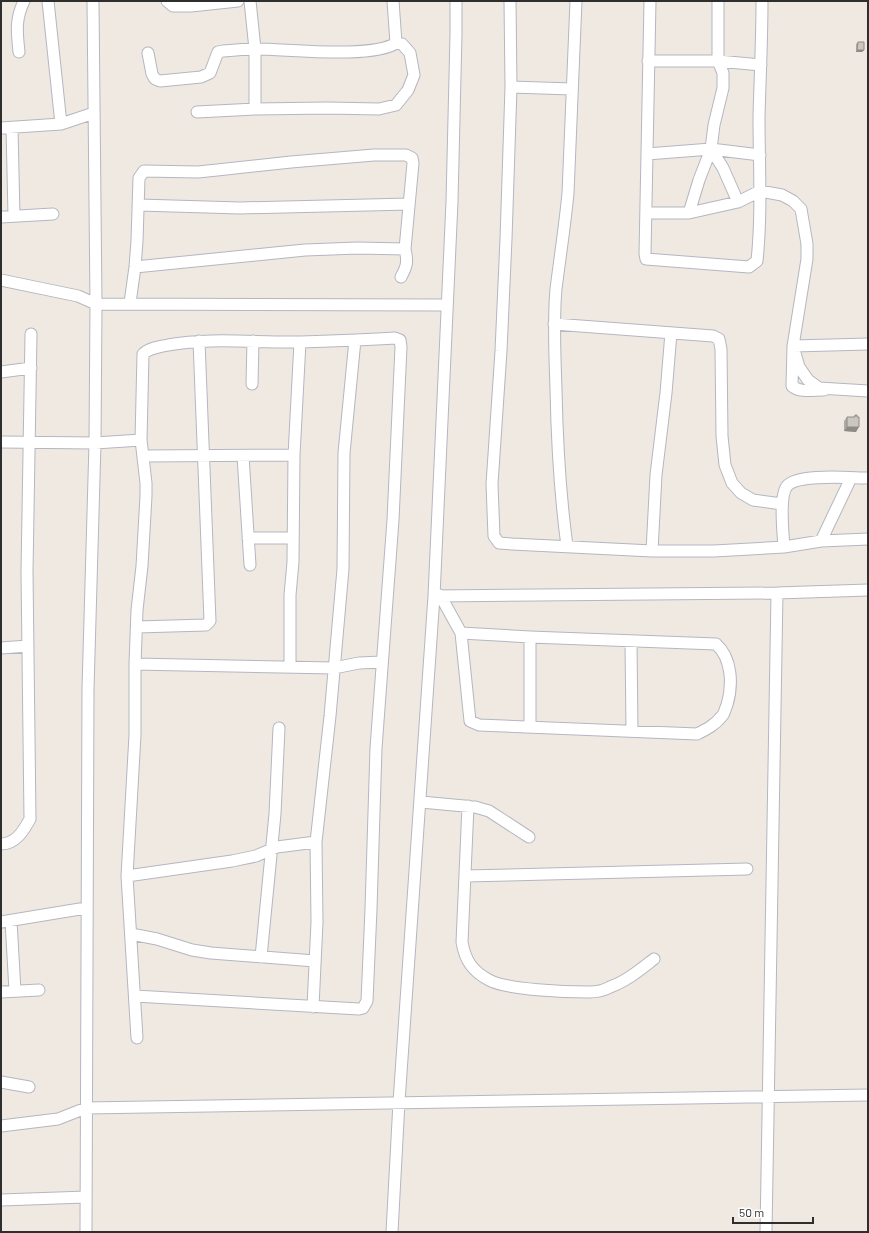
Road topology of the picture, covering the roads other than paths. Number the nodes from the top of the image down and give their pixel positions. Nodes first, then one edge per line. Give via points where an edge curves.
1 (24, 1) edge
2 (48, 1) edge
3 (93, 1) edge
4 (167, 1) edge
5 (238, 1) edge
6 (250, 1) edge
7 (393, 1) edge
8 (456, 1) edge
9 (510, 1) edge
10 (576, 1) edge
11 (650, 1) edge
12 (718, 1) edge
13 (762, 1) edge
14 (396, 43) junction
15 (255, 49) junction
16 (19, 52) dead end
17 (148, 53) dead end
18 (648, 61) junction
19 (718, 61) junction
20 (761, 65) junction
21 (511, 87) junction
22 (572, 89) junction
23 (255, 109) junction
24 (197, 112) dead end
25 (94, 113) junction
26 (61, 124) junction
27 (6, 128) edge
28 (711, 149) junction
29 (647, 154) junction
30 (760, 155) junction
31 (760, 190) junction
32 (738, 202) junction
33 (409, 204) junction
34 (139, 205) junction
35 (689, 213) junction
36 (53, 214) dead end
37 (646, 214) junction
38 (14, 216) junction
39 (1, 217) edge
40 (405, 249) junction
41 (135, 267) junction
42 (401, 277) dead end
43 (1, 280) edge
44 (130, 303) junction
45 (96, 304) junction
46 (446, 305) junction
47 (554, 324) junction
48 (671, 333) junction
49 (31, 334) dead end
50 (355, 340) junction
51 (199, 341) junction
52 (253, 341) junction
53 (300, 342) junction
54 (868, 344) edge
55 (793, 346) junction
56 (31, 368) junction
57 (1, 372) edge
58 (252, 384) dead end
59 (868, 390) edge
60 (141, 440) junction
61 (1, 442) edge
62 (30, 442) junction
63 (96, 443) junction
64 (294, 455) junction
65 (143, 456) junction
66 (204, 456) junction
67 (243, 456) junction
68 (851, 478) junction
69 (868, 478) edge
70 (782, 504) junction
71 (248, 538) junction
72 (293, 538) junction
73 (868, 540) edge
74 (821, 541) junction
75 (567, 546) junction
76 (784, 547) junction
77 (652, 551) junction
78 (250, 565) dead end
79 (868, 590) edge
80 (777, 592) junction
81 (437, 596) junction
82 (136, 627) junction
83 (461, 633) junction
84 (530, 637) junction
85 (631, 641) junction
86 (28, 646) junction
87 (1, 648) edge
88 (382, 662) junction
89 (135, 664) junction
90 (290, 667) junction
91 (334, 668) junction
92 (530, 727) junction
93 (279, 728) dead end
94 (632, 731) junction
95 (421, 802) junction
96 (468, 806) junction
97 (529, 837) dead end
98 (316, 842) junction
99 (1, 844) edge
100 (271, 849) junction
101 (747, 869) dead end
102 (127, 876) junction
103 (465, 876) junction
104 (86, 908) junction
105 (6, 922) edge
106 (131, 934) junction
107 (261, 957) junction
108 (654, 959) dead end
109 (315, 961) junction
110 (39, 990) dead end
111 (15, 991) junction
112 (1, 992) edge
113 (135, 996) junction
114 (313, 1007) junction
115 (137, 1038) dead end
116 (1, 1082) edge
117 (29, 1087) dead end
118 (868, 1095) edge
119 (768, 1096) junction
120 (399, 1102) junction
121 (86, 1108) junction
122 (1, 1126) edge
123 (86, 1197) junction
124 (1, 1200) edge
125 (86, 1232) edge
126 (392, 1232) edge
127 (766, 1232) edge

1 - 16 street via 16,28
2 - 26 street
3 - 25 street
4 - 5 street via 173,6
6 - 15 street
7 - 14 street
8 - 46 street via 452,202
9 - 21 street
10 - 22 street
11 - 18 street
12 - 19 street
13 - 20 street
14 - 15 street via 389,47 354,51
14 - 23 street via 402,44 410,53 414,75 408,90 396,105 379,109
15 - 17 street via 218,52 210,73 201,77 160,81 152,74
15 - 23 street
18 - 19 street
18 - 29 street
19 - 20 street
19 - 28 street via 723,73 723,88
20 - 30 street
21 - 22 street
21 - 75 street via 501,352 492,484 494,536 499,543
22 - 47 street via 568,193
23 - 24 street
25 - 26 street
25 - 45 street
26 - 27 street
27 - 38 street
28 - 29 street
28 - 30 street
28 - 32 street via 723,168
28 - 35 street
29 - 37 street
30 - 31 street
31 - 32 street
31 - 37 street via 757,261 749,267 646,259
31 - 55 street via 782,195 801,209 807,259
32 - 35 street
33 - 34 street via 240,208
33 - 34 street via 412,158 406,155 374,155 198,172 144,171 139,178
33 - 40 street
34 - 41 street
35 - 37 street
36 - 38 street
38 - 39 street
40 - 41 street via 305,250
40 - 42 street via 408,259
41 - 44 street
43 - 45 street via 78,296
44 - 45 street
44 - 46 street
45 - 63 street
46 - 81 street
47 - 48 street
47 - 75 street via 557,448
48 - 70 street via 713,336 719,339 725,465 732,483 741,493 753,500
48 - 77 street via 656,475
49 - 56 street
50 - 53 street
50 - 88 street via 395,338 400,340 401,347 393,520
50 - 91 street via 344,453 343,569
51 - 52 street
51 - 60 street via 160,346 143,354
51 - 66 street
52 - 53 street
52 - 58 street
53 - 64 street
54 - 55 street
55 - 59 street via 799,367 808,380 819,388
55 - 59 street via 792,386 795,389
56 - 57 street
56 - 62 street
60 - 63 street
60 - 65 street
61 - 62 street
62 - 63 street
62 - 86 street
63 - 104 street via 88,689
64 - 67 street
64 - 72 street
65 - 66 street
65 - 82 street via 146,496
66 - 67 street
66 - 82 street via 210,621 206,625
67 - 71 street
68 - 69 street
68 - 70 street via 795,480 786,486
68 - 74 street
70 - 76 street
71 - 72 street
71 - 78 street
72 - 90 street
73 - 74 street
74 - 76 street
75 - 77 street
76 - 77 street
79 - 80 street
80 - 81 street
80 - 119 street
81 - 83 street
81 - 95 street
82 - 89 street
83 - 84 street
83 - 92 street via 470,721 479,725
84 - 85 street
84 - 92 street
85 - 94 street
85 - 94 street via 716,644 728,663 731,685 723,715 711,727 697,734
86 - 87 street
86 - 99 street via 30,819 21,835
88 - 91 street
88 - 114 street via 376,748 367,1001 364,1008 358,1009
89 - 90 street
89 - 102 street via 135,735
90 - 91 street
91 - 98 street
92 - 94 street
93 - 100 street
95 - 96 street
95 - 120 street
96 - 97 street via 489,811
96 - 103 street
98 - 100 street via 288,844
98 - 109 street
100 - 102 street via 232,862
100 - 107 street
101 - 103 street
102 - 106 street
103 - 108 street via 462,942 464,952 472,967 490,981 530,988 591,992 610,988 629,978
104 - 105 street
104 - 121 street
105 - 111 street
106 - 107 street via 198,951
106 - 113 street
107 - 109 street
109 - 114 street
110 - 111 street
111 - 112 street
113 - 114 street
113 - 115 street
116 - 117 street
118 - 119 street
119 - 120 street
119 - 127 street
120 - 121 street
120 - 126 street
121 - 122 street via 58,1119
121 - 123 street
123 - 124 street
123 - 125 street

